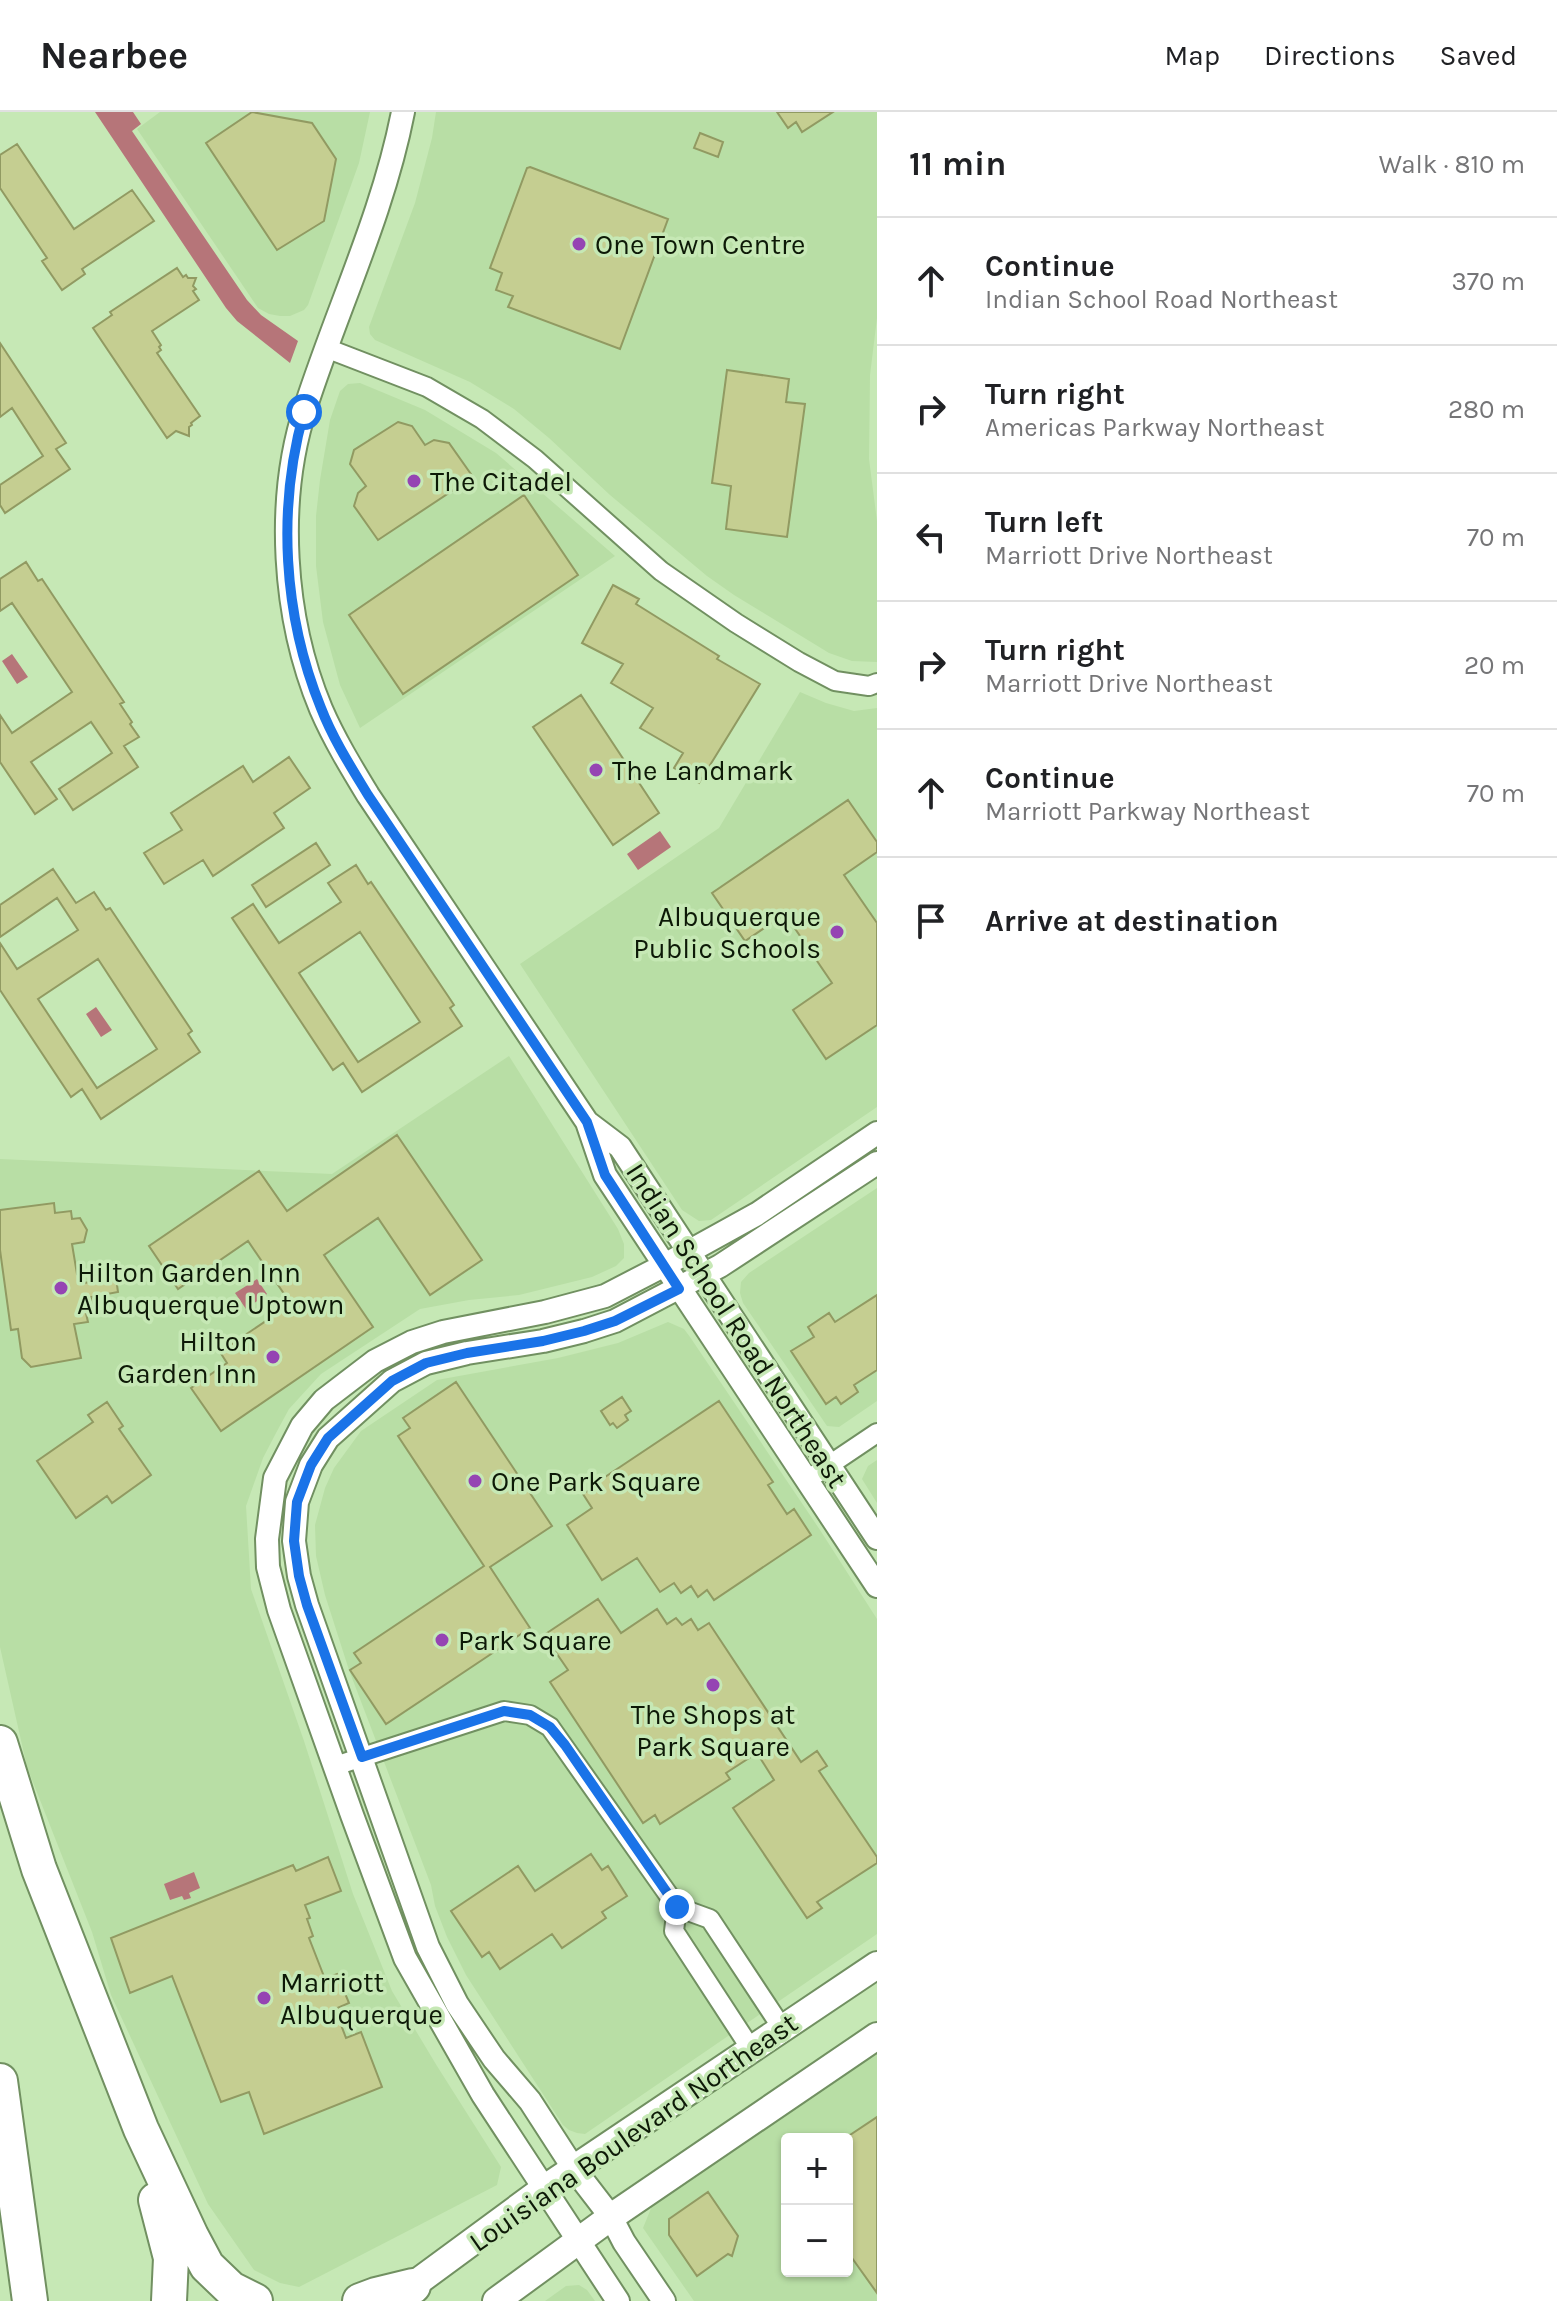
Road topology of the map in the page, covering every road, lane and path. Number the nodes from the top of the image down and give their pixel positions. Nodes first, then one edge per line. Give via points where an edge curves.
1 (403, 112) edge
2 (326, 348) junction
3 (877, 683) edge
4 (587, 1122) junction
5 (877, 1133) edge
6 (877, 1163) edge
7 (689, 1251) junction
8 (663, 1266) junction
9 (705, 1275) junction
10 (679, 1289) junction
11 (877, 1433) edge
12 (830, 1465) junction
13 (807, 1480) junction
14 (877, 1538) edge
15 (877, 1586) edge
16 (0, 1743) edge
17 (362, 1757) junction
18 (335, 1766) junction
19 (677, 1907) junction
20 (877, 1965) edge
21 (782, 2028) junction
22 (877, 2036) edge
23 (751, 2049) junction
24 (0, 2081) edge
25 (141, 2129) junction
26 (574, 2169) junction
27 (545, 2188) junction
28 (611, 2217) junction
29 (578, 2240) junction
30 (402, 2294) edge
31 (30, 2301) edge
32 (169, 2301) edge
33 (255, 2301) edge
34 (360, 2301) edge
35 (496, 2301) edge
36 (618, 2301) edge
37 (664, 2301) edge

1 - 2 street, Indian School Road Northeast via 384,192
2 - 3 street via 427,387 482,419 661,571 799,662 835,681
2 - 4 street, Indian School Road Northeast via 297,435 288,511 293,611 321,708 368,795
4 - 7 street, Indian School Road Northeast via 620,1147
4 - 8 street, Indian School Road Northeast via 605,1175
5 - 7 street via 757,1214
6 - 9 street
7 - 8 street
7 - 9 street, Indian School Road Northeast
8 - 10 street, Indian School Road Northeast
8 - 18 street via 605,1296 412,1342 343,1384 302,1426 275,1478 268,1567
9 - 10 street
9 - 12 street, Indian School Road Northeast
10 - 13 street, Indian School Road Northeast
10 - 17 street via 584,1331 426,1363 392,1381 328,1438 297,1502 294,1541 307,1605
11 - 12 street
12 - 13 street
12 - 14 street, Indian School Road Northeast
13 - 15 street, Indian School Road Northeast
16 - 25 highway via 39,1869
17 - 18 street
17 - 19 street via 504,1711 530,1715 565,1745
17 - 26 street via 428,1947 457,2004
18 - 27 street via 405,1958 483,2095
19 - 21 street via 710,1919
19 - 23 street via 674,1931
20 - 21 main road, Louisiana Boulevard Northeast
21 - 23 main road, Louisiana Boulevard Northeast
22 - 28 main road, Louisiana Boulevard Northeast
23 - 26 main road, Louisiana Boulevard Northeast
24 - 31 highway
25 - 32 highway via 171,2258
25 - 33 highway via 207,2266 231,2289
26 - 27 main road, Louisiana Boulevard Northeast
26 - 28 street
27 - 29 street
27 - 30 main road, Louisiana Boulevard Northeast
28 - 29 main road, Louisiana Boulevard Northeast
28 - 37 street
29 - 35 main road, Louisiana Boulevard Northeast
29 - 36 street
30 - 34 highway

